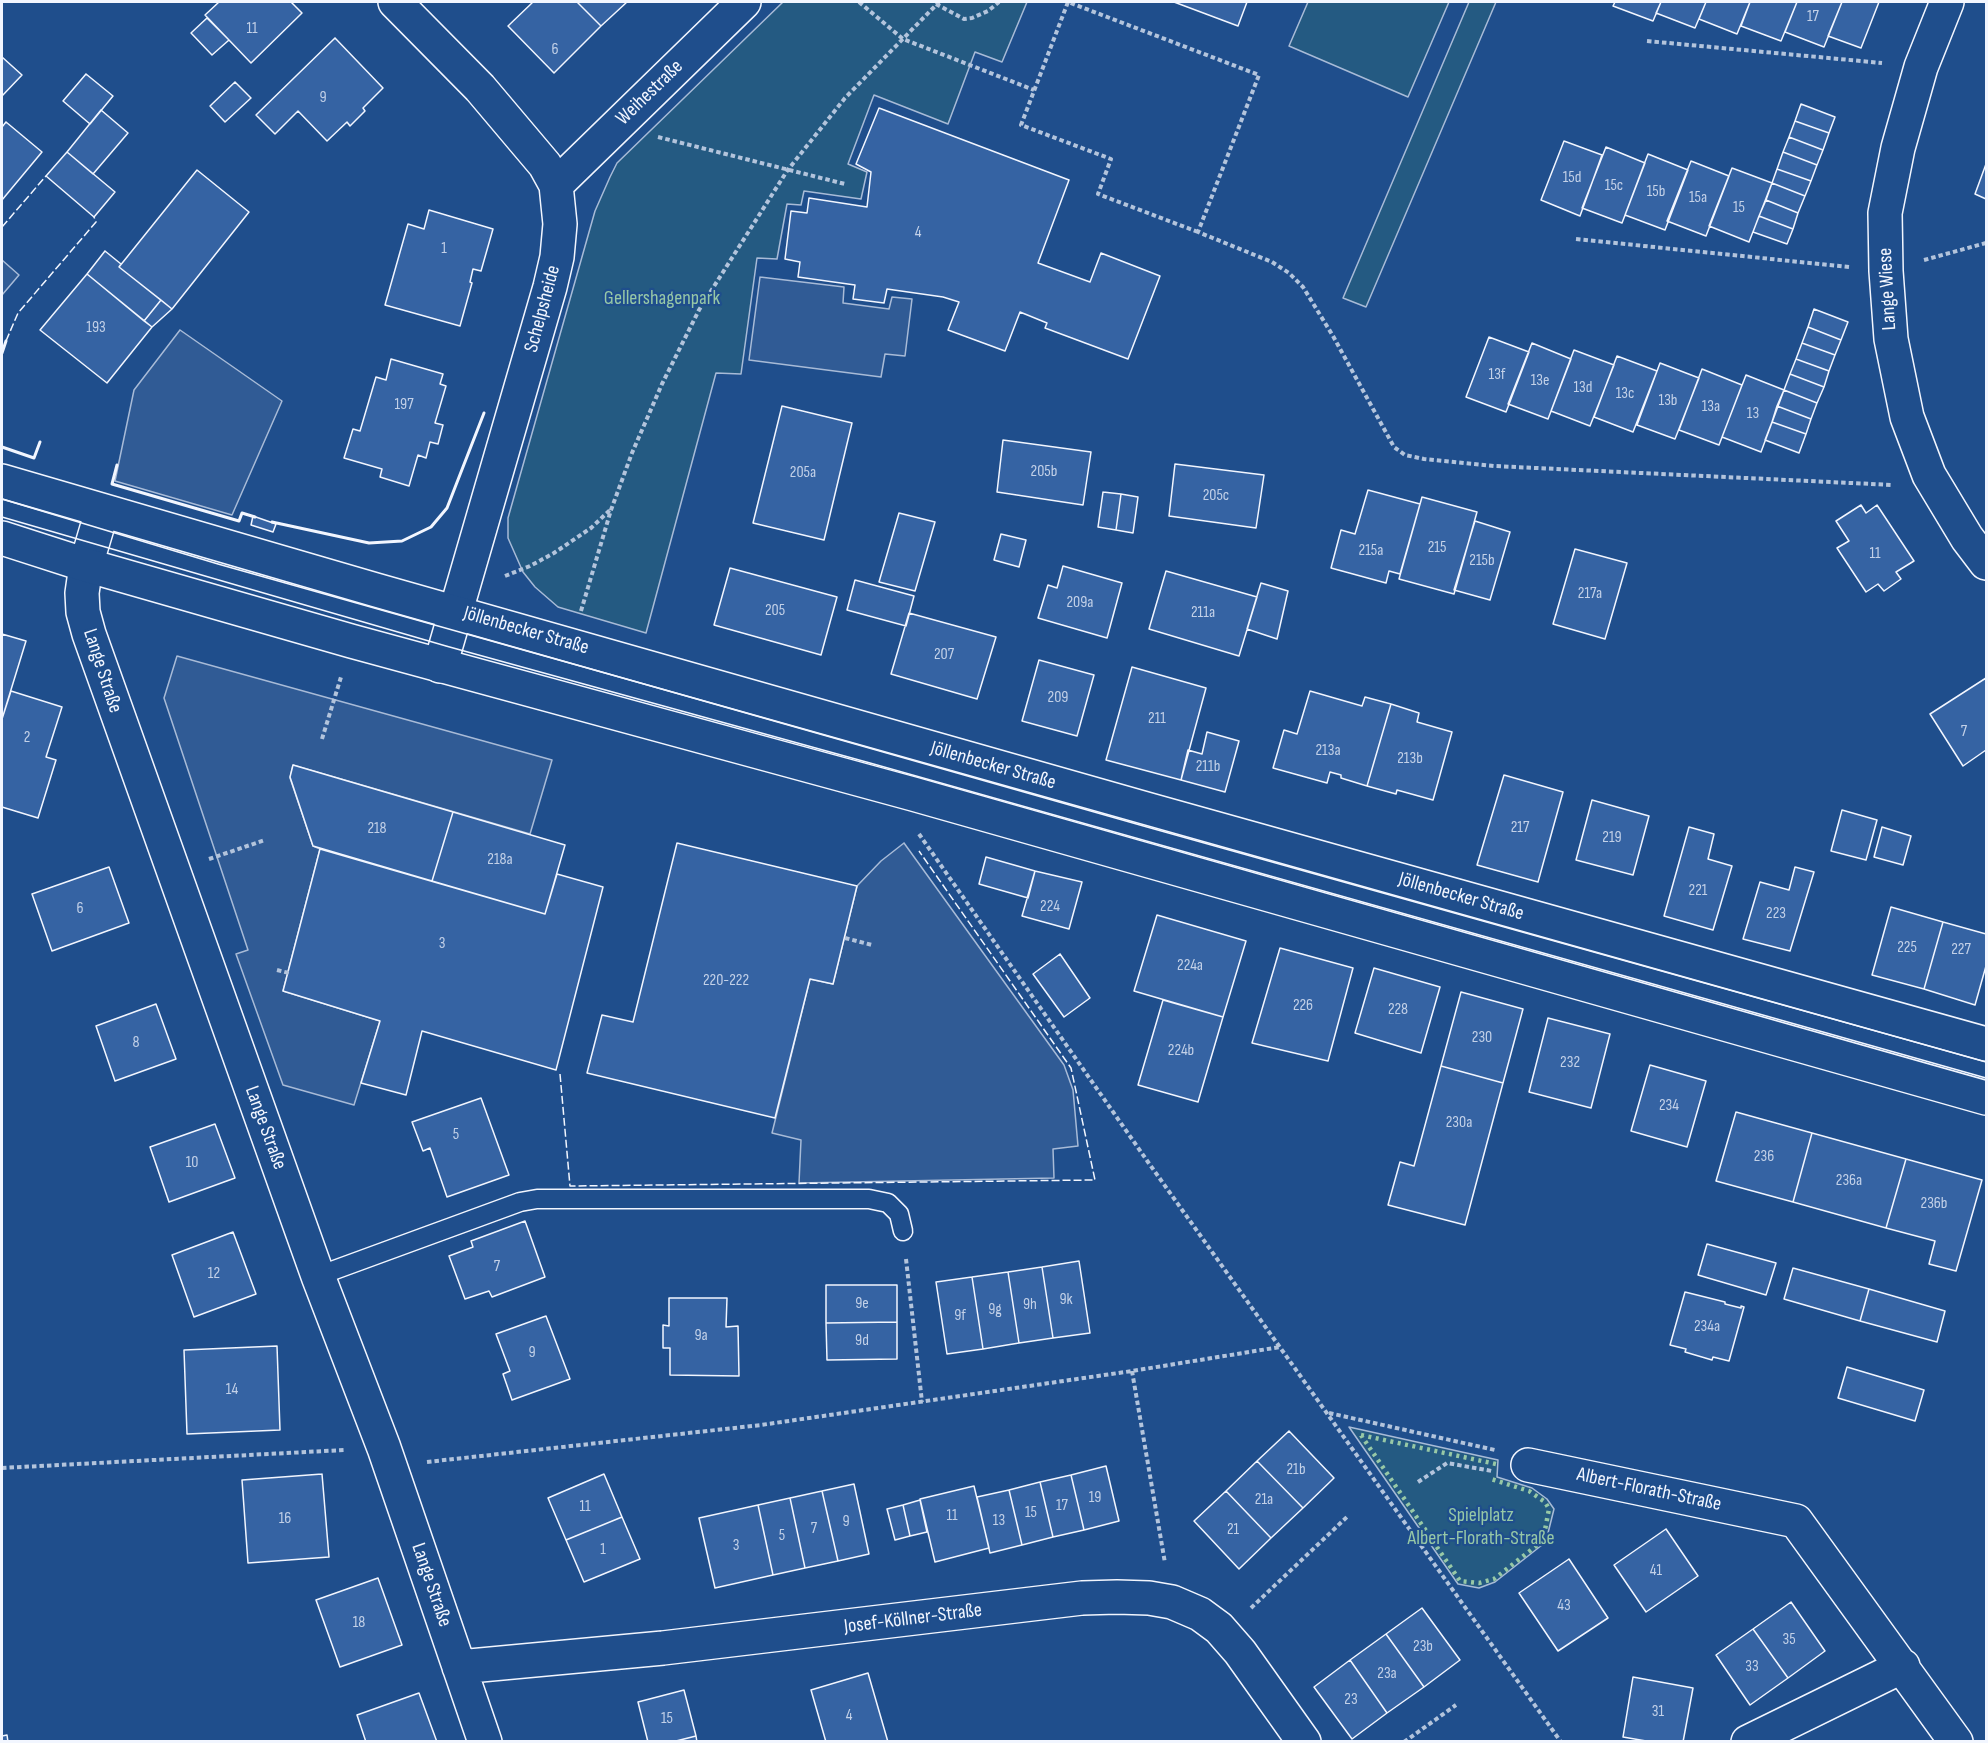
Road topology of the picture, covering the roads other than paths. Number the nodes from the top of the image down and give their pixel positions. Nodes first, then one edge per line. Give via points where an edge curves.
1 (395, 2) edge
2 (744, 2) edge
3 (1947, 2) edge
4 (556, 185) junction
5 (2, 480) edge
6 (102, 511) junction
7 (2, 538) edge
8 (1986, 563) edge
9 (86, 565) junction
10 (458, 602) junction
11 (440, 666) junction
12 (1986, 1044) edge
13 (1986, 1098) edge
14 (903, 1231) road end
15 (318, 1275) junction
16 (1528, 1465) road end
17 (459, 1666) junction
18 (1903, 1666) junction
19 (485, 1742) edge
20 (1304, 1742) edge
21 (1748, 1742) edge
22 (1956, 1742) edge

1 - 4 street, Schelpsheide via 487,95 545,165
2 - 4 street, Weihestraße
3 - 8 street, Lange Wiese via 1921,67 1898,148 1885,213 1886,271 1891,339 1907,417 1929,475
4 - 10 street, Schelpsheide via 560,224 550,287
5 - 6 street, Jöllenbecker Straße
6 - 9 street, Lange Straße
6 - 10 street, Jöllenbecker Straße
7 - 9 street
9 - 11 street
9 - 15 street, Lange Straße via 81,593 88,634
10 - 11 street, Schelpsheide
10 - 12 street, Jöllenbecker Straße via 572,644
11 - 13 street via 918,796
14 - 15 lane via 899,1214 888,1203 869,1199 537,1199
15 - 17 street, Lange Straße via 387,1457
16 - 18 street, Albert-Florath-Straße via 1796,1521
17 - 19 street, Lange Straße
17 - 20 street, Josef-Köllner-Straße via 663,1648 1117,1597 1172,1602 1200,1614 1240,1652
18 - 21 street
18 - 22 street, Albert-Florath-Straße

